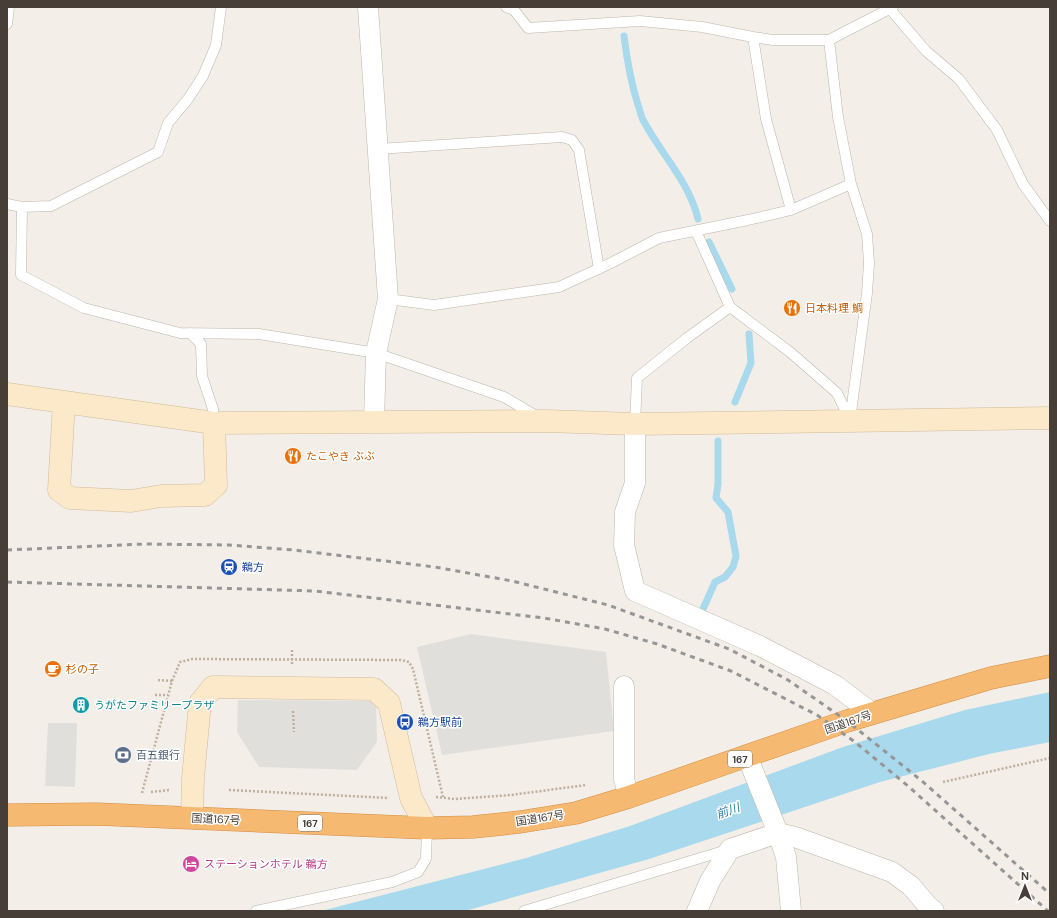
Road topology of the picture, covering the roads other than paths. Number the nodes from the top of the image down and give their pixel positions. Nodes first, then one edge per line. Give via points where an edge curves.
1 (9, 7) edge
2 (221, 7) edge
3 (368, 7) edge
4 (506, 7) edge
5 (891, 8) edge
6 (7, 24) edge
7 (753, 37) junction
8 (829, 40) junction
9 (378, 149) junction
10 (851, 184) junction
11 (7, 204) edge
12 (22, 207) junction
13 (791, 210) junction
14 (1050, 221) edge
15 (696, 231) junction
16 (599, 269) junction
17 (388, 299) junction
18 (730, 307) junction
19 (190, 333) junction
20 (376, 353) junction
21 (7, 394) edge
22 (64, 402) junction
23 (1050, 418) edge
24 (850, 420) junction
25 (546, 421) junction
26 (374, 422) junction
27 (214, 423) junction
28 (635, 424) junction
29 (624, 545) junction
30 (622, 567) dead end
31 (1050, 666) edge
32 (624, 686) dead end
33 (872, 713) junction
34 (747, 756) junction
35 (629, 797) junction
36 (7, 815) edge
37 (192, 818) junction
38 (427, 828) junction
39 (776, 828) junction
40 (730, 849) junction
41 (930, 909) edge
42 (256, 911) edge
43 (524, 911) edge
44 (697, 911) edge
45 (791, 911) edge

1 - 6 lane
2 - 12 lane via 216,45 203,76 168,123 158,152 51,206
3 - 9 street
4 - 7 lane via 514,10 528,28 640,21 702,27
5 - 8 lane
5 - 14 lane via 926,51 959,79 997,130 1023,184
7 - 8 lane via 773,40
7 - 13 lane via 766,119
8 - 10 lane via 838,117
9 - 16 lane via 562,137 572,140 580,150
9 - 17 street
10 - 13 lane
10 - 24 lane via 867,234 869,263
11 - 12 lane
12 - 19 lane via 22,275 84,308 180,333
13 - 15 lane
15 - 16 lane via 659,238
15 - 18 lane
16 - 17 lane via 559,287 442,304
17 - 20 street
18 - 24 lane via 790,352 837,393
18 - 28 lane via 686,338 637,378
19 - 20 lane via 260,334
19 - 27 lane via 201,344 202,376 213,410
20 - 25 lane via 504,397
20 - 26 street
21 - 22 street
22 - 27 street
22 - 27 street via 60,490 70,498 131,501 161,496 205,495 216,485
23 - 24 street
24 - 28 street
25 - 26 street
25 - 28 street
26 - 27 street
28 - 29 street via 635,483 625,512
29 - 30 street
29 - 33 street via 635,591 760,646 835,685
31 - 33 highway, 国道167号 / 167 via 991,678
32 - 35 street via 624,779
33 - 34 highway, 国道167号 / 167
34 - 35 highway, 国道167号 / 167
34 - 39 street
35 - 38 highway, 国道167号 / 167 via 576,813 549,818 473,827
36 - 37 highway, 国道167号 / 167 via 96,814
37 - 38 highway, 国道167号 / 167
37 - 38 street via 200,703 213,686 374,689 390,703 410,798
38 - 42 lane via 426,859 418,872 392,882
39 - 40 street
39 - 41 street via 892,872 911,886
39 - 45 street via 786,857
40 - 43 lane
40 - 44 street via 710,881

